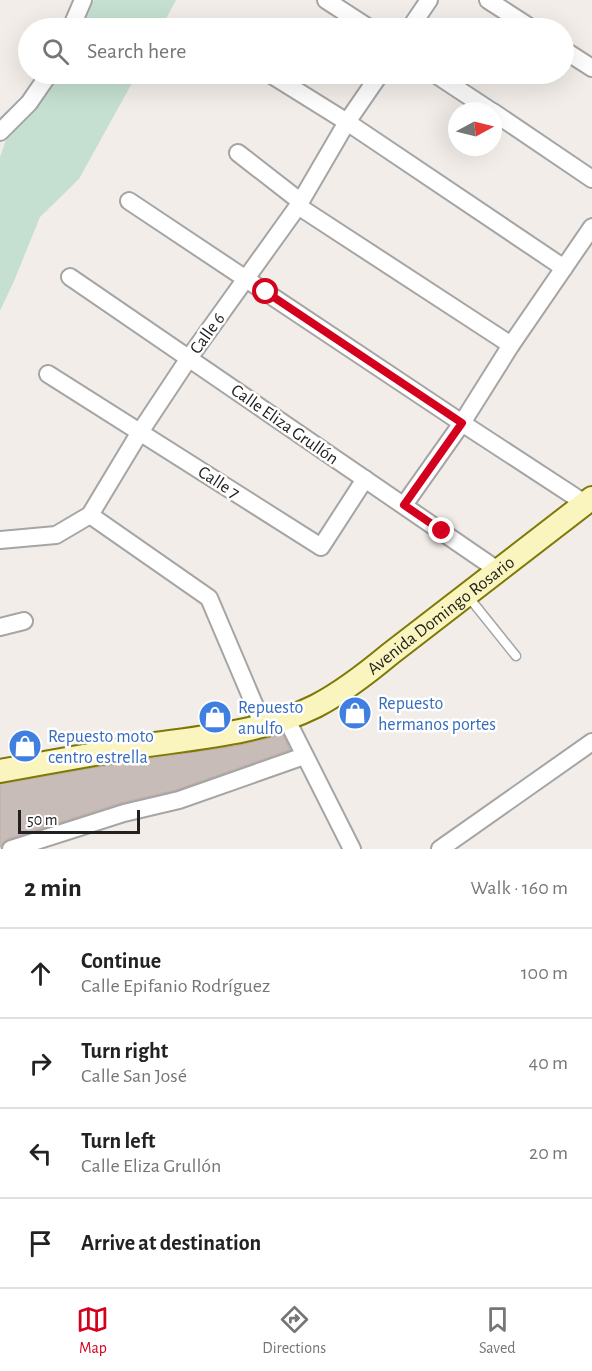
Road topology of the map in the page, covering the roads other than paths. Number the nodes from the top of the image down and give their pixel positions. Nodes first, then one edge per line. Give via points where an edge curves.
1 (83, 0) edge
2 (326, 0) edge
3 (429, 0) edge
4 (488, 0) edge
5 (75, 18) edge
6 (354, 18) edge
7 (417, 18) edge
8 (516, 18) edge
9 (574, 56) edge
10 (592, 68) edge
11 (42, 84) edge
12 (286, 84) edge
13 (373, 84) edge
14 (450, 84) edge
15 (477, 102) edge
16 (502, 119) edge
17 (347, 122) junction
18 (0, 132) edge
19 (238, 153) dead end
20 (592, 179) edge
21 (129, 201) dead end
22 (300, 204) junction
23 (592, 227) edge
24 (564, 268) junction
25 (70, 277) dead end
26 (246, 279) junction
27 (511, 345) junction
28 (189, 358) junction
29 (48, 374) dead end
30 (462, 423) junction
31 (140, 432) junction
32 (365, 479) junction
33 (589, 501) edge
34 (404, 505) junction
35 (90, 515) junction
36 (0, 540) edge
37 (500, 571) junction
38 (466, 595) junction
39 (24, 621) dead end
40 (0, 627) edge
41 (516, 656) dead end
42 (286, 718) junction
43 (263, 725) junction
44 (592, 742) edge
45 (304, 756) junction
46 (0, 771) edge
47 (11, 849) edge
48 (352, 849) edge
49 (440, 849) edge

1 - 5 street
2 - 6 street
3 - 7 street
4 - 8 street
9 - 10 street
11 - 18 street via 29,104
12 - 17 street
13 - 17 street, Calle 6
14 - 15 street
16 - 20 street
17 - 22 street, Calle 6
17 - 24 street
19 - 22 street
21 - 26 street
22 - 26 street, Calle 6
22 - 27 street
23 - 24 street
24 - 27 street
25 - 28 street, Calle Eliza Grullón
26 - 28 street, Calle 6
26 - 30 street
27 - 30 street
28 - 31 street, Calle 6
28 - 32 street, Calle Eliza Grullón
29 - 31 street, Calle 7
30 - 33 street
30 - 34 street
31 - 32 street, Calle 7 via 321,547
31 - 35 street, Calle 6
32 - 34 street, Calle Eliza Grullón
33 - 37 main road, Avenida Domingo Rosario
34 - 37 street, Calle Eliza Grullón
35 - 36 street, Calle 6 via 56,535
35 - 43 street via 209,598
37 - 38 main road, Avenida Domingo Rosario
38 - 41 lane
38 - 42 main road, Avenida Domingo Rosario via 341,693
39 - 40 street
42 - 43 main road, Avenida Domingo Rosario
42 - 45 street
43 - 46 main road, Avenida Domingo Rosario
44 - 49 street
45 - 47 street via 179,800
45 - 48 street

